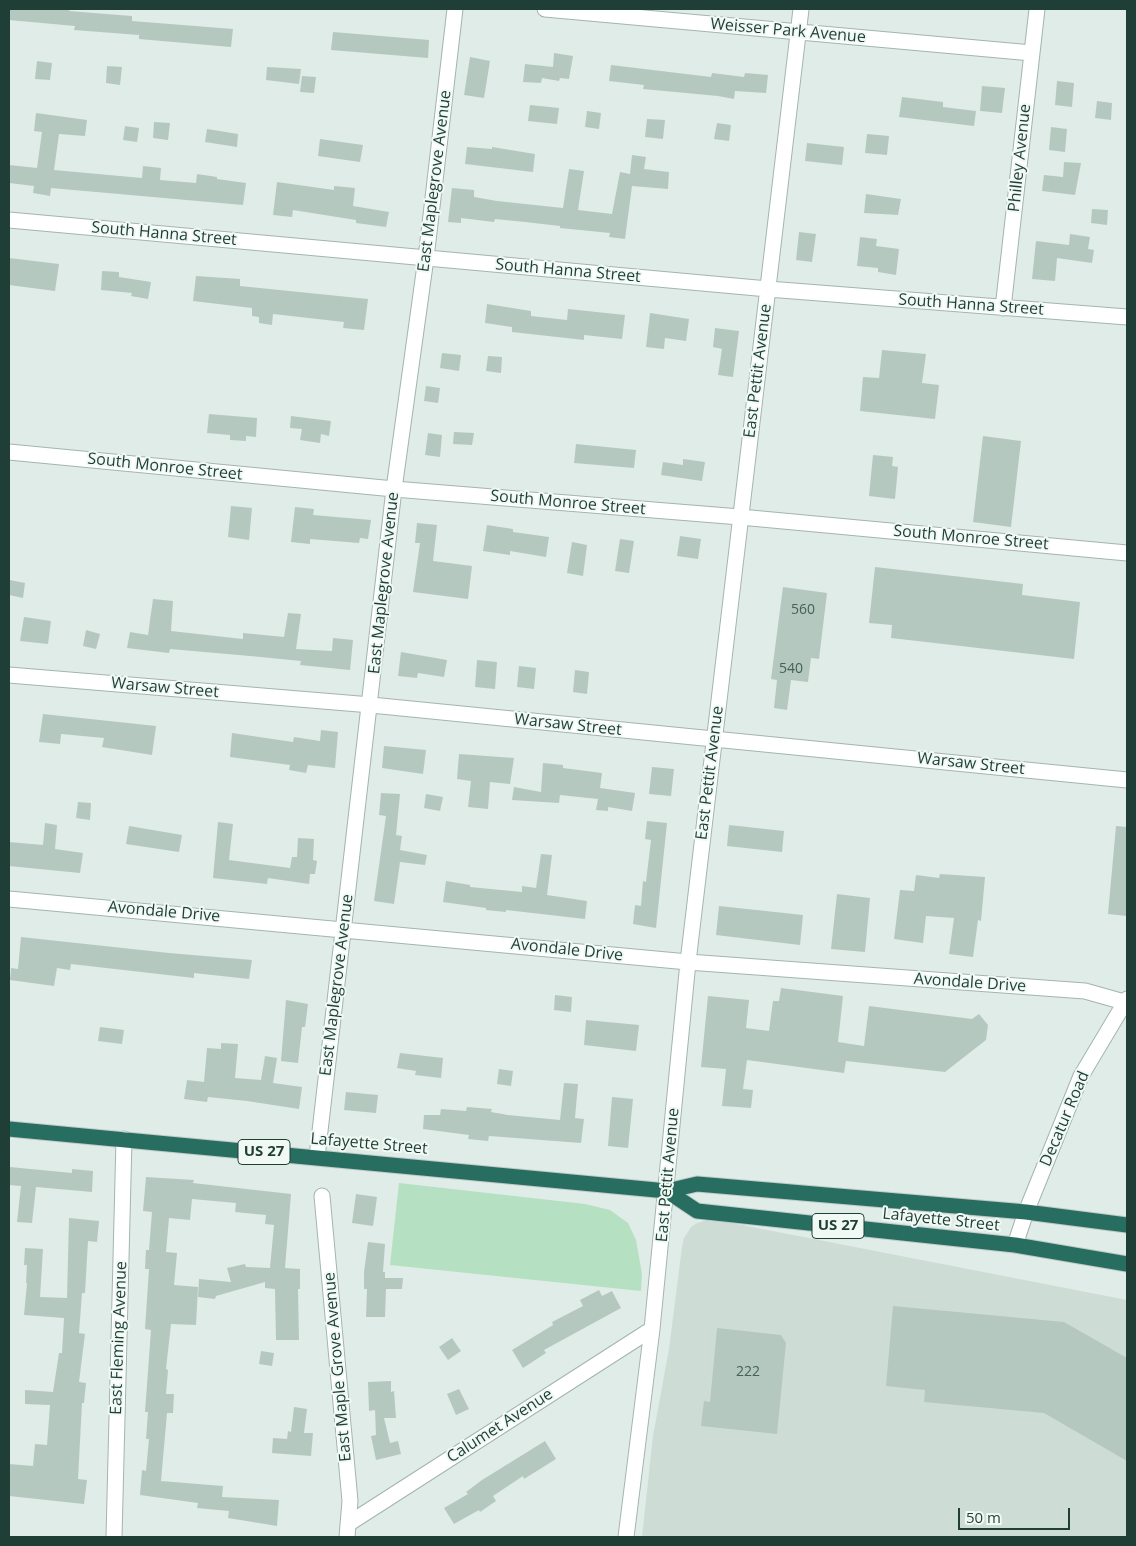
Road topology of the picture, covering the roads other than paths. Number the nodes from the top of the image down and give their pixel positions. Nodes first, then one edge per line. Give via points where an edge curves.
1 (455, 9) edge
2 (544, 9) edge
3 (801, 9) edge
4 (1037, 9) edge
5 (798, 32) junction
6 (1032, 52) junction
7 (9, 220) edge
8 (426, 258) junction
9 (768, 289) junction
10 (1003, 308) junction
11 (1127, 317) edge
12 (9, 452) edge
13 (394, 489) junction
14 (740, 517) junction
15 (1127, 552) edge
16 (9, 675) edge
17 (370, 705) junction
18 (714, 739) junction
19 (1127, 780) edge
20 (9, 898) edge
21 (344, 928) junction
22 (688, 962) junction
23 (1126, 1000) edge
24 (9, 1129) edge
25 (124, 1139) junction
26 (317, 1157) junction
27 (667, 1190) junction
28 (322, 1196) dead end
29 (1026, 1212) junction
30 (1127, 1225) edge
31 (1015, 1245) junction
32 (1127, 1264) edge
33 (652, 1329) junction
34 (348, 1531) edge
35 (114, 1537) edge
36 (626, 1537) edge

1 - 8 street, East Maplegrove Avenue
2 - 5 street, Weisser Park Avenue
3 - 5 street, East Pettit Avenue
4 - 6 street, Philley Avenue
5 - 6 street, Weisser Park Avenue
5 - 9 street, East Pettit Avenue
6 - 10 street, Philley Avenue
7 - 8 street, South Hanna Street
8 - 9 street, South Hanna Street
8 - 13 street, East Maplegrove Avenue
9 - 10 street, South Hanna Street
9 - 14 street, East Pettit Avenue
10 - 11 street, South Hanna Street
12 - 13 street, South Monroe Street
13 - 14 street, South Monroe Street
13 - 17 street, East Maplegrove Avenue
14 - 15 street, South Monroe Street
14 - 18 street, East Pettit Avenue
16 - 17 street, Warsaw Street
17 - 18 street, Warsaw Street
17 - 21 street, East Maplegrove Avenue
18 - 19 street, Warsaw Street
18 - 22 street, East Pettit Avenue
20 - 21 street, Avondale Drive
21 - 22 street, Avondale Drive
21 - 26 street, East Maplegrove Avenue
22 - 23 street, Avondale Drive via 1085,991
22 - 27 street, East Pettit Avenue
23 - 29 street, Decatur Road via 1081,1076
24 - 25 highway, Lafayette Street / US 27
25 - 26 highway, Lafayette Street / US 27
25 - 35 street, East Fleming Avenue
26 - 27 highway, Lafayette Street / US 27
27 - 29 highway, Lafayette Street / US 27 via 696,1184
27 - 31 highway, Lafayette Street / US 27 via 697,1211
27 - 33 street, East Pettit Avenue
28 - 34 street, East Maple Grove Avenue via 350,1501
29 - 30 highway, Lafayette Street / US 27
29 - 31 street, Decatur Road
31 - 32 highway, Lafayette Street / US 27
33 - 34 street, Calumet Avenue
33 - 36 street, East Pettit Avenue

